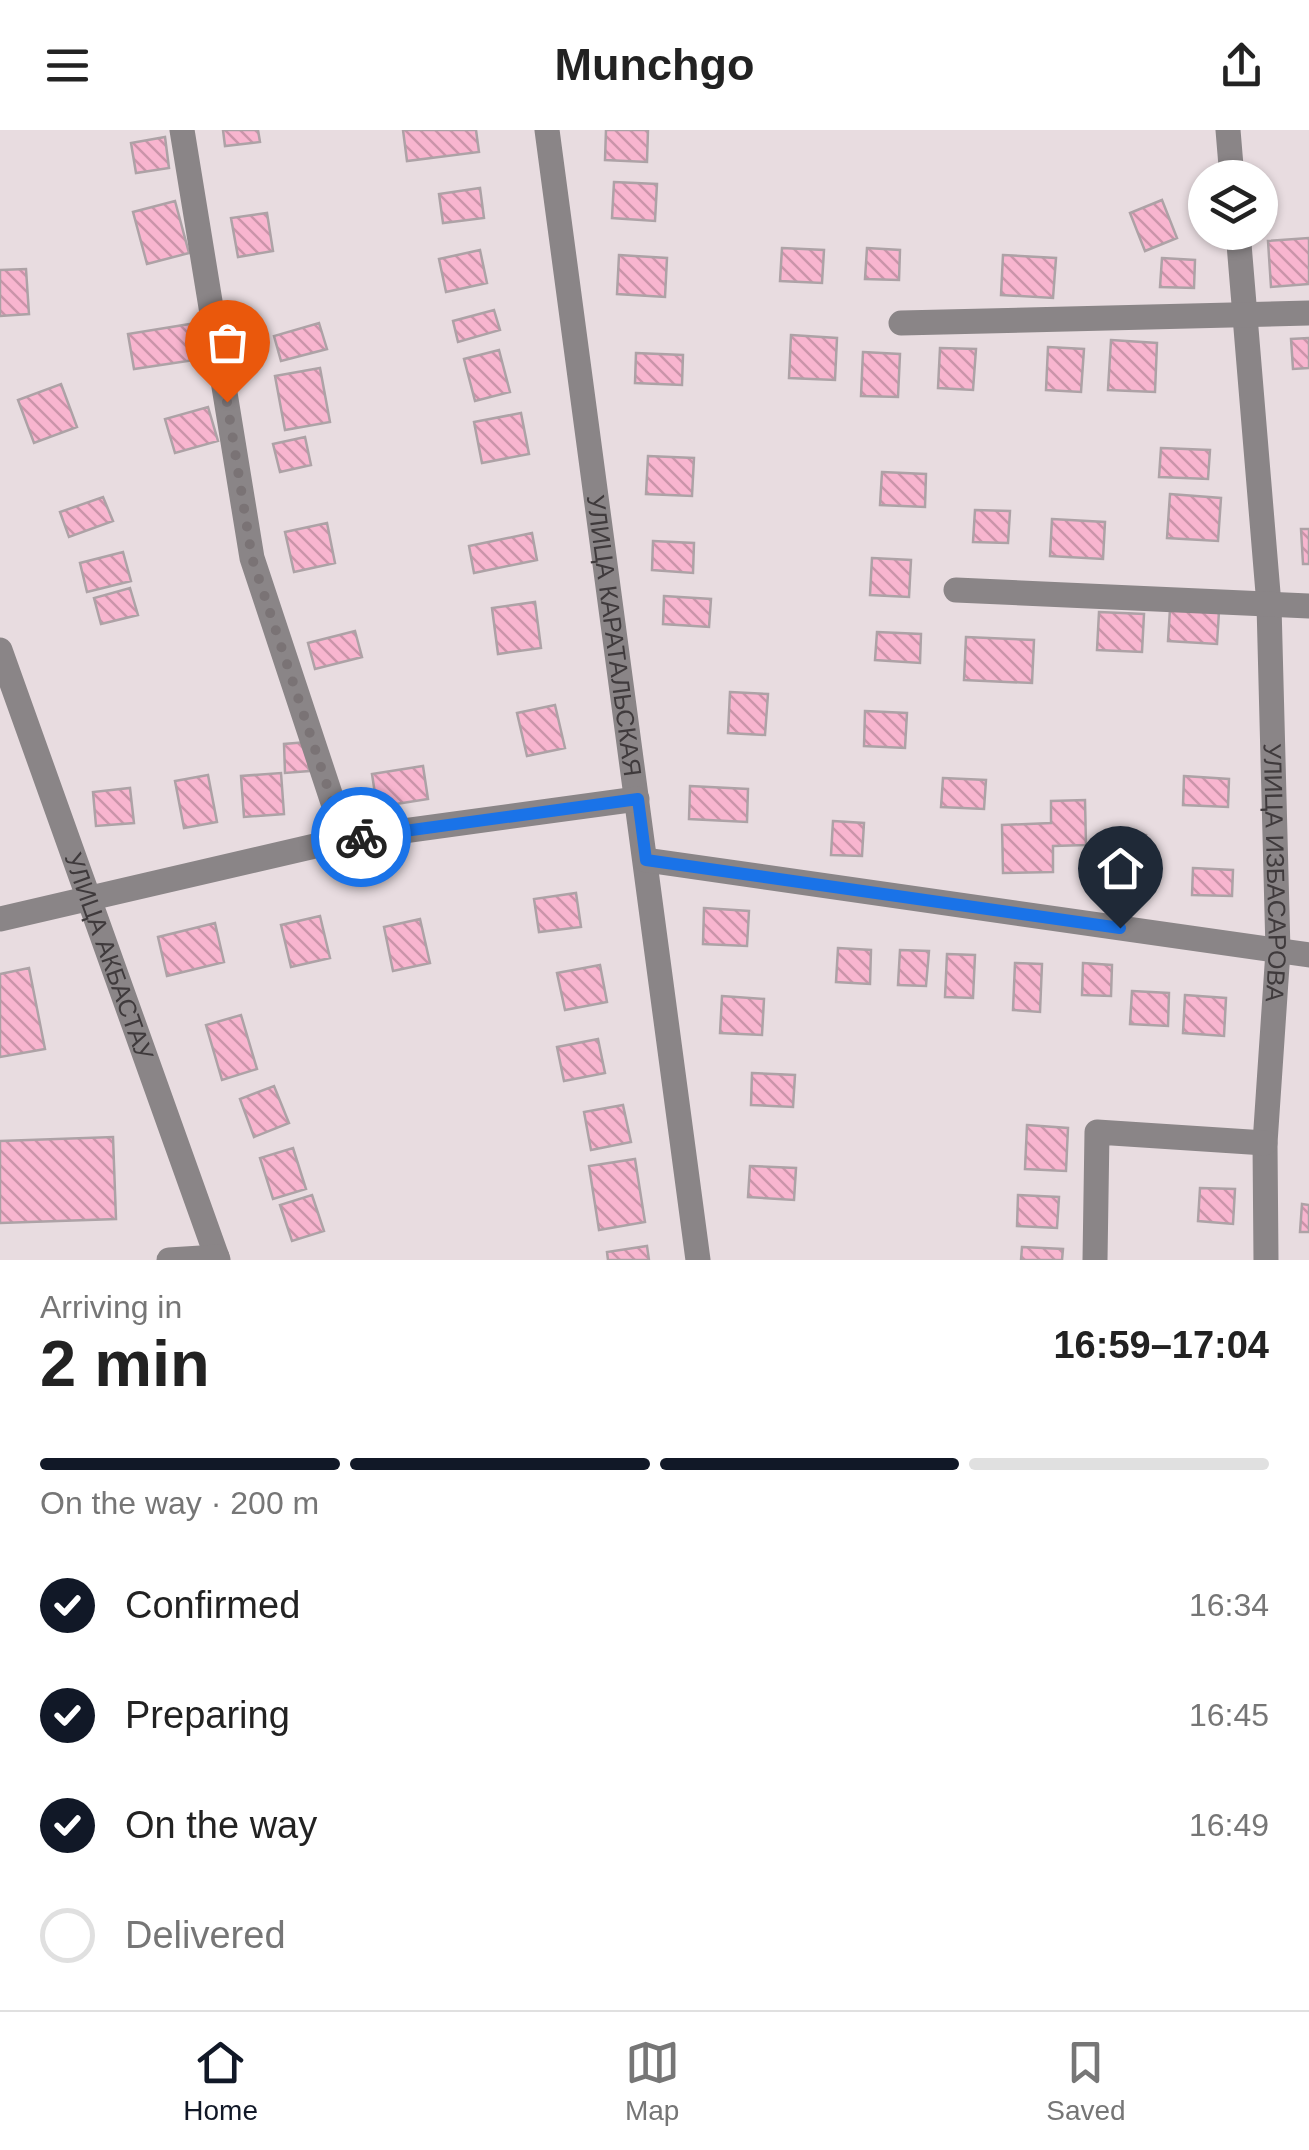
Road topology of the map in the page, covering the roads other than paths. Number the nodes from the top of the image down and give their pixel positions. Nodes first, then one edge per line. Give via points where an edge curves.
1 (182, 130) edge
2 (547, 130) edge
3 (1228, 130) edge
4 (1230, 160) edge
5 (1240, 250) edge
6 (1246, 312) junction
7 (1309, 313) edge
8 (901, 322) dead end
9 (956, 590) dead end
10 (1269, 604) junction
11 (1309, 606) edge
12 (0, 650) edge
13 (638, 799) junction
14 (345, 840) junction
15 (646, 860) junction
16 (90, 900) junction
17 (0, 919) edge
18 (1278, 950) junction
19 (1309, 954) edge
20 (1265, 1143) junction
21 (218, 1258) edge
22 (169, 1260) edge
23 (698, 1260) edge
24 (1096, 1260) edge
25 (1266, 1260) edge

1 - 14 street via 252,558
2 - 13 street, УЛИЦА КАРАТАЛЬСКАЯ
3 - 4 street
5 - 6 street, УЛИЦА ИЗБАСАРОВА
6 - 7 street
6 - 8 street
6 - 10 street, УЛИЦА ИЗБАСАРОВА
9 - 10 street
10 - 11 street
10 - 18 street, УЛИЦА ИЗБАСАРОВА
12 - 16 street, УЛИЦА АКБАСТАУ
13 - 14 street
13 - 15 street, УЛИЦА КАРАТАЛЬСКАЯ
14 - 16 street
15 - 18 street
15 - 23 street, УЛИЦА КАРАТАЛЬСКАЯ
16 - 17 street
16 - 21 street, УЛИЦА АКБАСТАУ
18 - 19 street
18 - 20 street, УЛИЦА ИЗБАСАРОВА
20 - 24 street via 1098,1132
20 - 25 street, УЛИЦА ИЗБАСАРОВА
21 - 22 street

